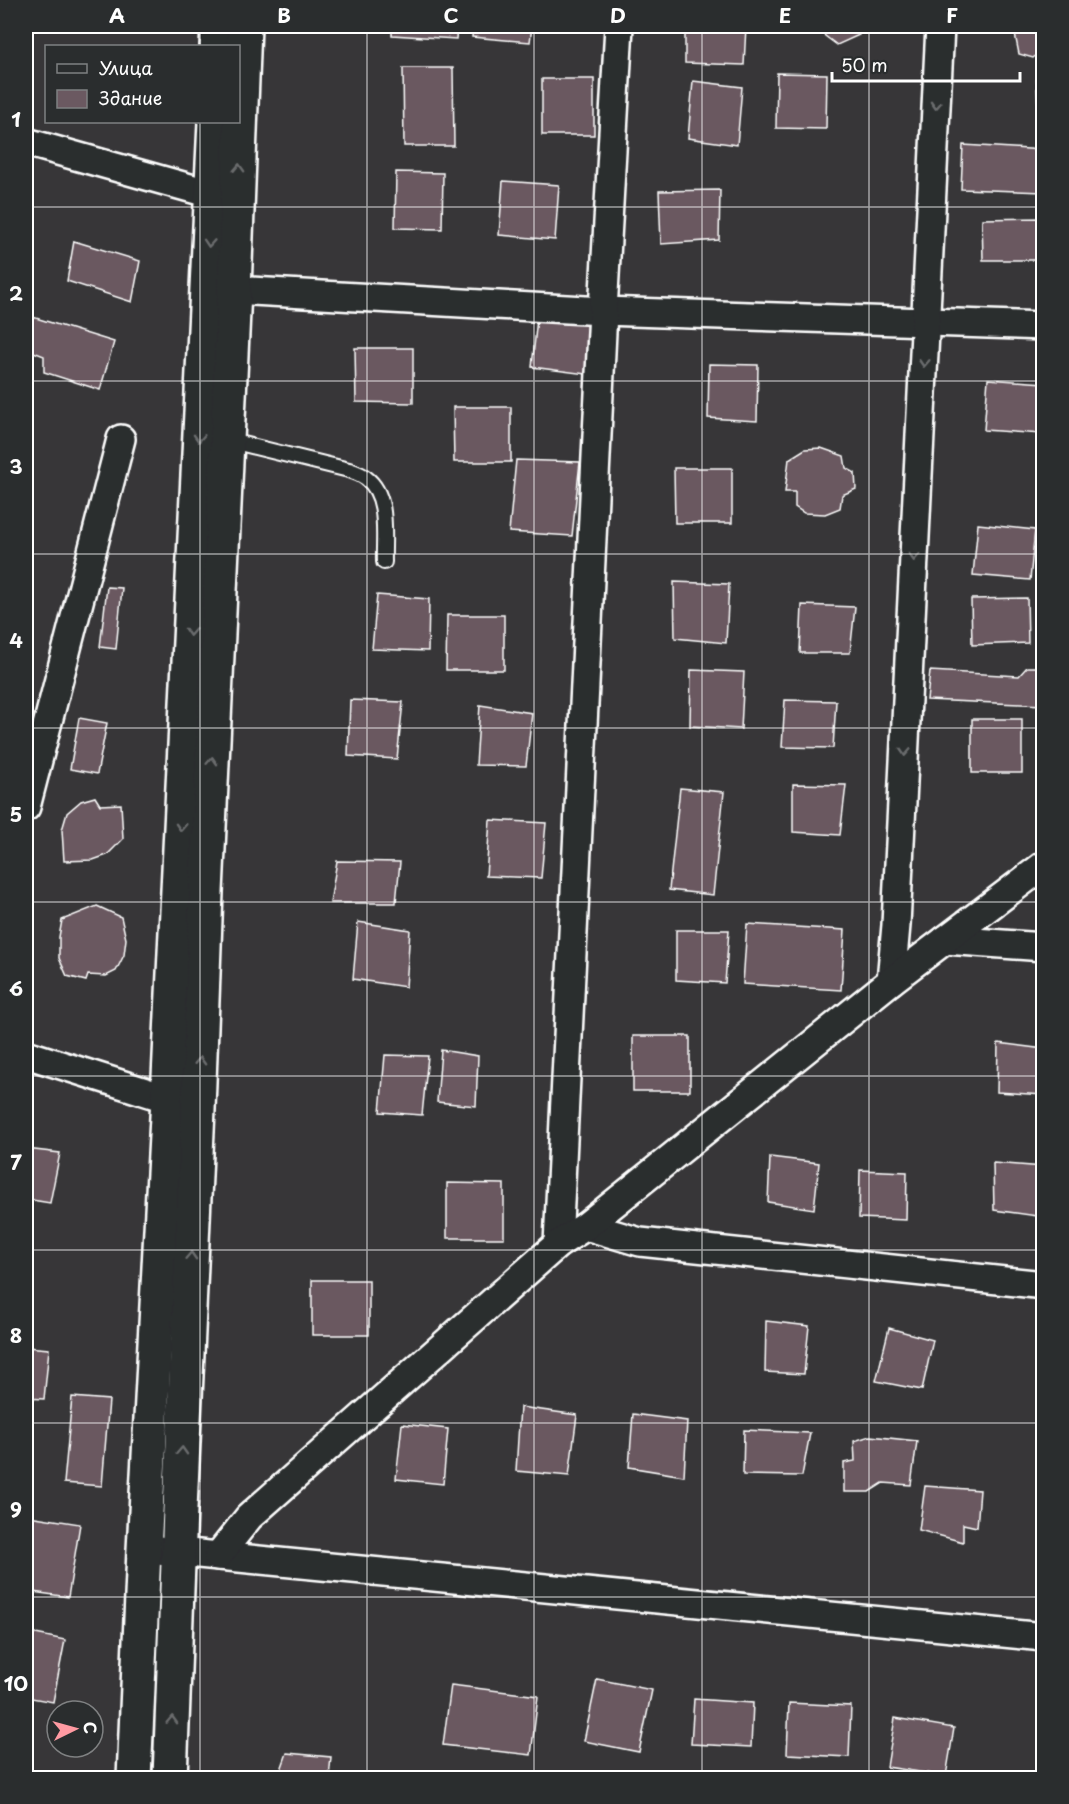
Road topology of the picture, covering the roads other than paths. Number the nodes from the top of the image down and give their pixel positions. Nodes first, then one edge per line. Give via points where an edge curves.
1 (218, 26) edge
2 (244, 26) edge
3 (619, 26) edge
4 (940, 26) edge
5 (217, 45) edge
6 (240, 62) edge
7 (215, 123) edge
8 (233, 123) edge
9 (26, 142) edge
10 (225, 197) junction
11 (220, 289) junction
12 (603, 311) junction
13 (926, 320) junction
14 (1044, 326) edge
15 (121, 439) dead end
16 (227, 440) junction
17 (384, 562) dead end
18 (26, 807) edge
19 (1044, 865) edge
20 (945, 940) junction
21 (1044, 947) edge
22 (891, 981) junction
23 (26, 1054) edge
24 (168, 1098) junction
25 (198, 1109) junction
26 (586, 1226) junction
27 (558, 1244) junction
28 (1044, 1285) edge
29 (144, 1550) junction
30 (179, 1551) junction
31 (218, 1556) junction
32 (1044, 1637) edge
33 (134, 1779) edge
34 (170, 1779) edge

1 - 5 street
6 -> 2 street
3 - 12 street
4 -> 13 street
7 - 10 street
10 -> 8 street
9 - 10 street
10 - 11 street
11 - 12 street
11 - 16 street
11 -> 24 street
12 - 13 street
12 - 27 street
13 - 14 street
13 -> 22 street
15 - 18 street
16 - 17 lane via 349,470 366,478 377,489 382,504
25 -> 16 street
19 - 20 street
20 - 21 street
20 - 22 street
22 - 26 street
23 - 24 street
24 - 25 street
24 - 29 street
30 -> 25 street
26 - 27 street
26 - 28 street via 640,1242
27 - 31 street via 249,1516
29 - 30 street
29 - 33 street
30 - 31 street
34 -> 30 street
31 - 32 street

